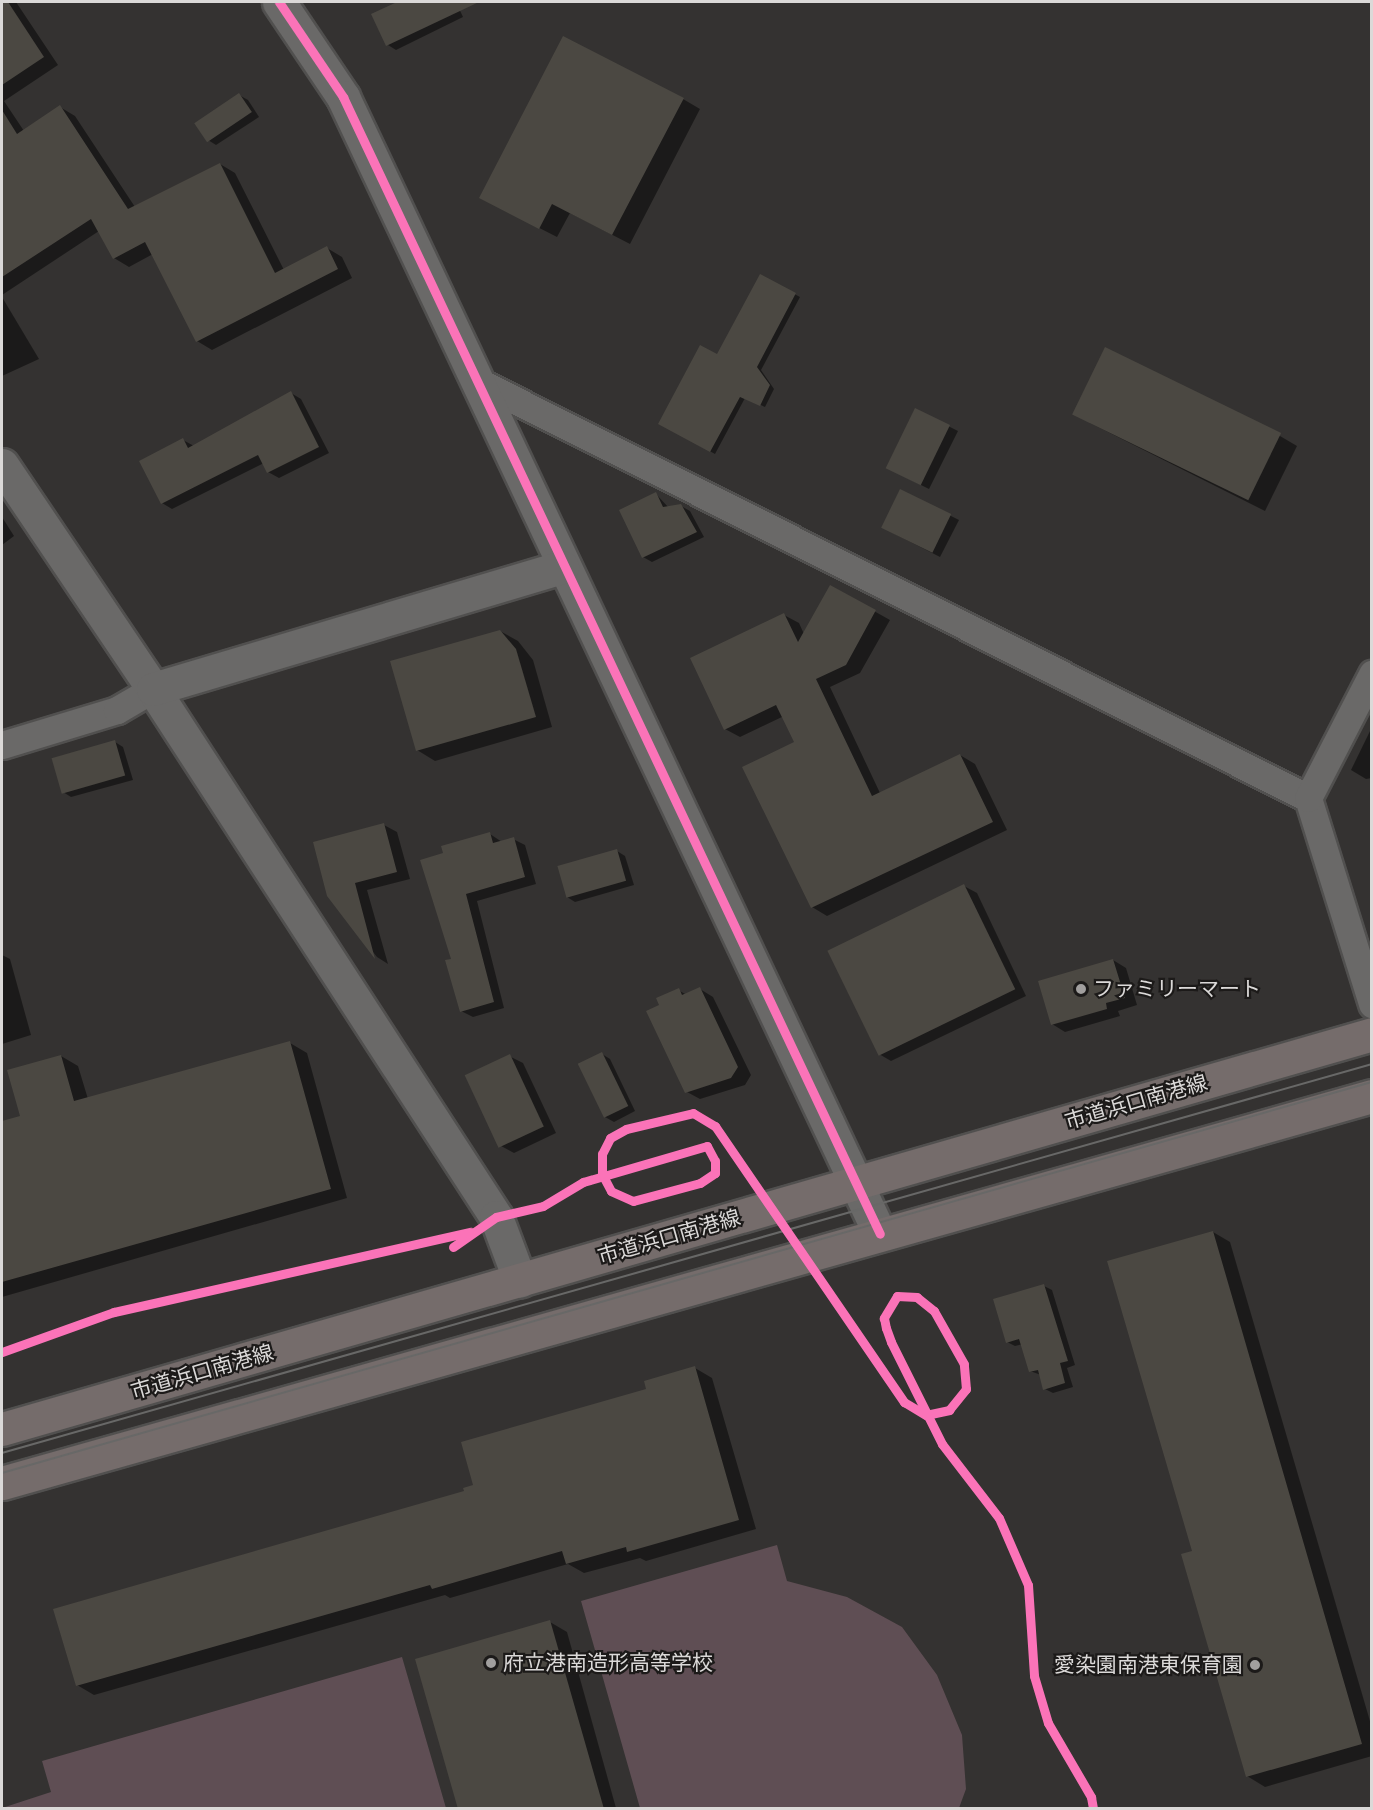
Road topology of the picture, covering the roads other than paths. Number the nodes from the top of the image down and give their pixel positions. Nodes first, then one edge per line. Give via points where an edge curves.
1 (279, 2) edge
2 (477, 381) junction
3 (2, 465) edge
4 (562, 567) junction
5 (1371, 674) edge
6 (153, 689) junction
7 (2, 745) edge
8 (1308, 798) junction
9 (1371, 1004) edge
10 (1371, 1034) edge
11 (1371, 1096) edge
12 (856, 1182) junction
13 (880, 1234) junction
14 (520, 1281) junction
15 (2, 1429) edge
16 (2, 1483) edge

1 - 2 street via 343,97
2 - 4 street
2 - 8 street
3 - 6 street
4 - 6 street
4 - 12 street
5 - 8 street
6 - 7 street via 117,710
6 - 14 street via 496,1217
8 - 9 street
10 - 12 main road, 市道浜口南港線
11 - 13 main road
12 - 13 street
12 - 14 main road, 市道浜口南港線
13 - 16 main road
14 - 15 main road, 市道浜口南港線

